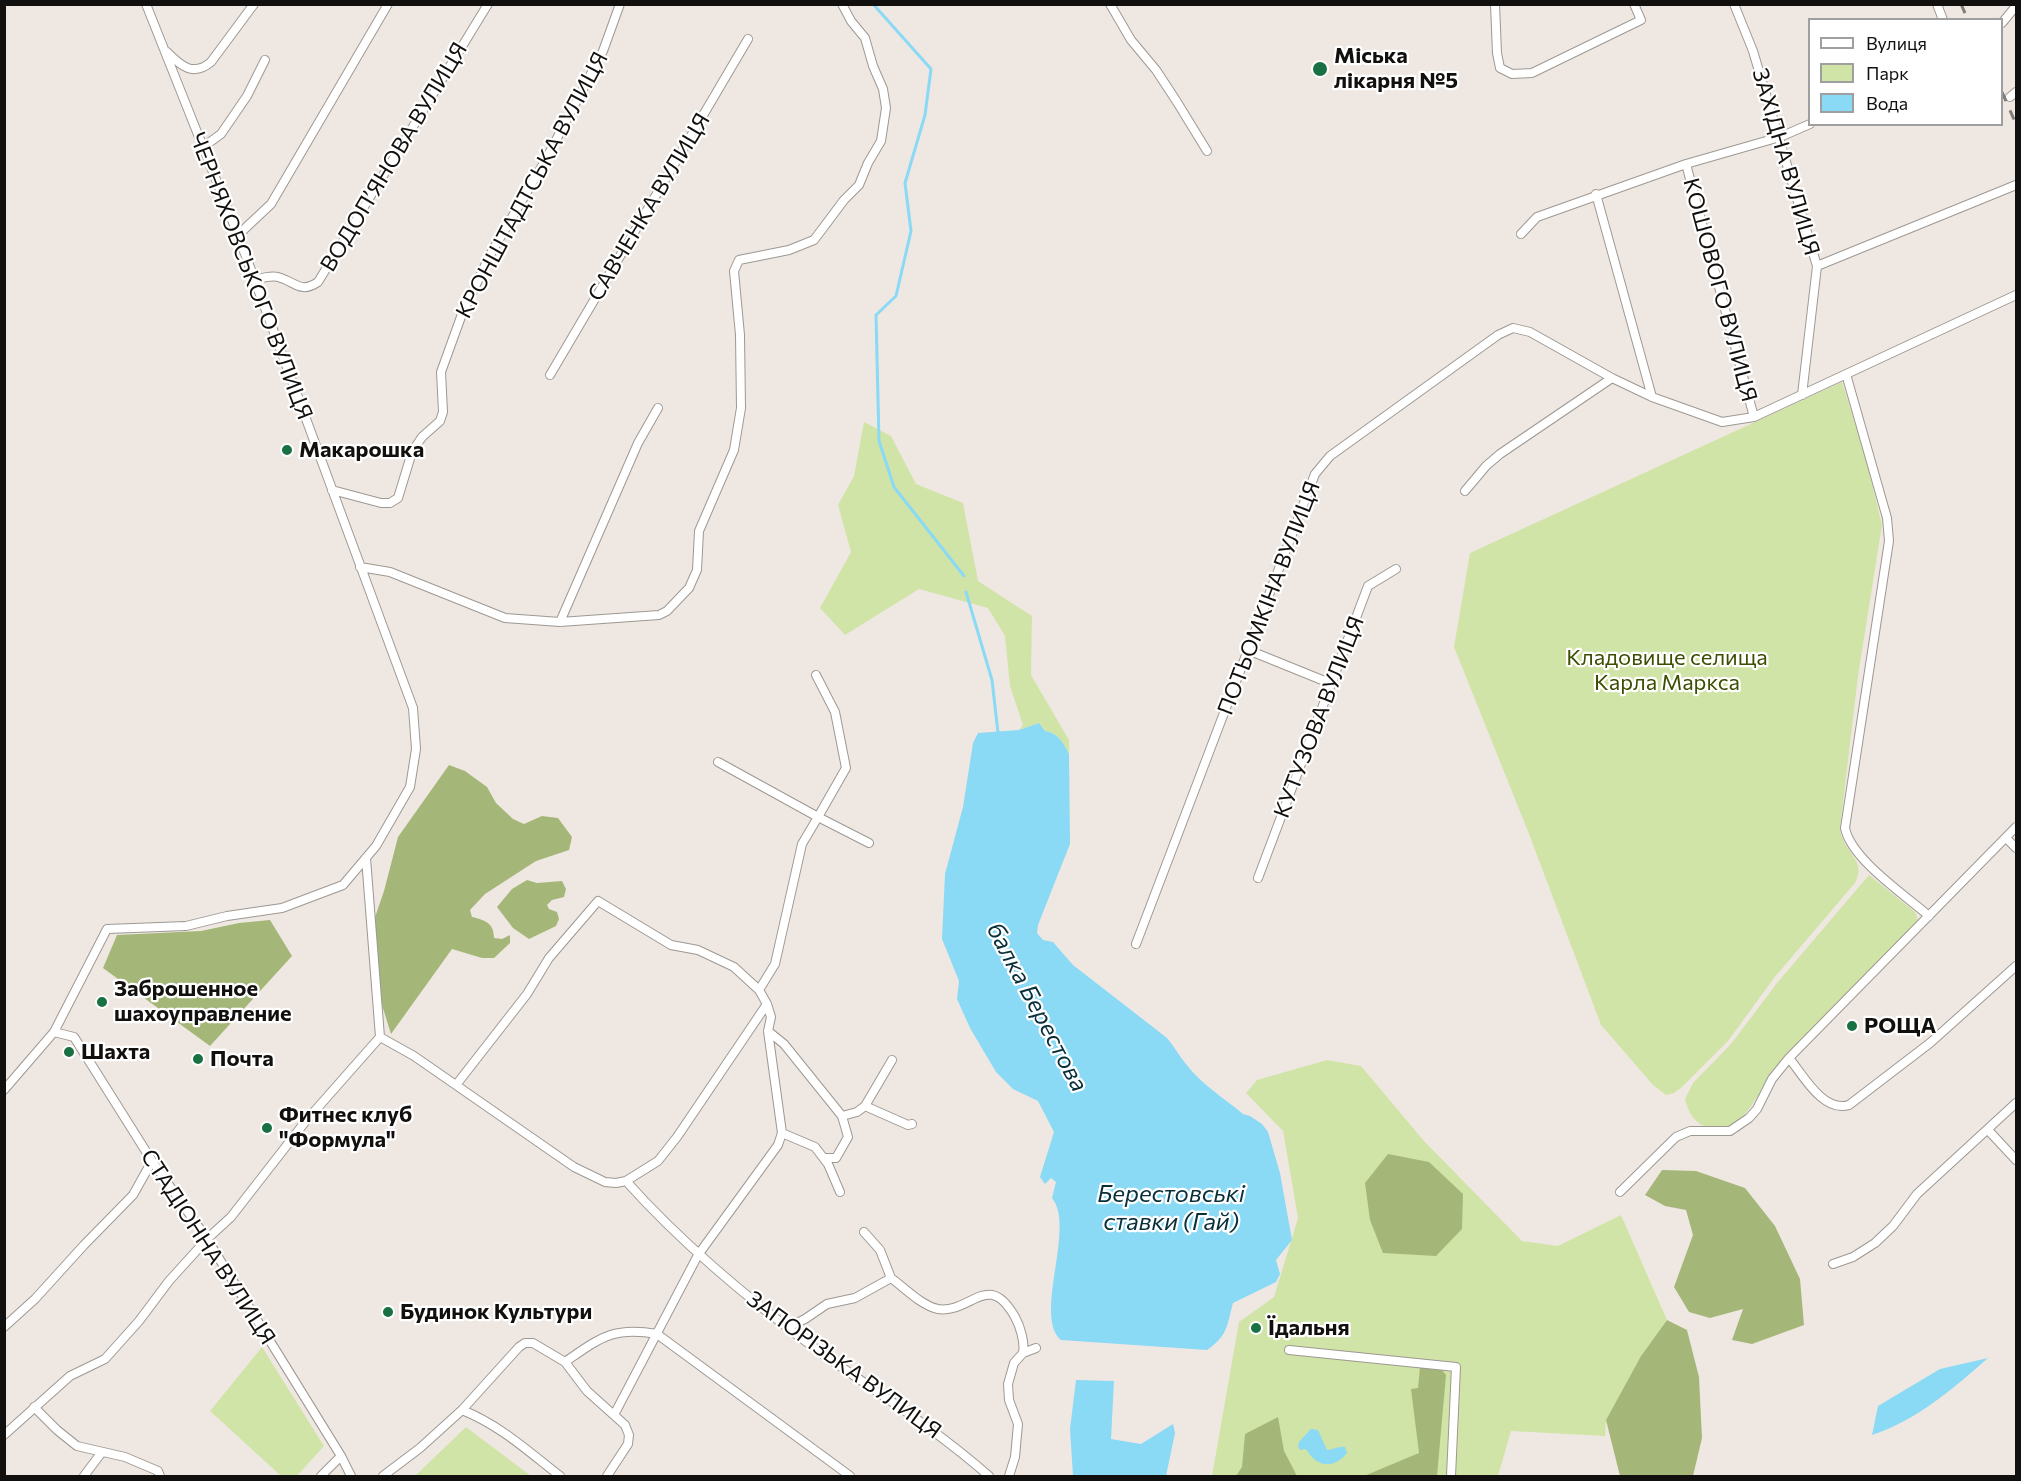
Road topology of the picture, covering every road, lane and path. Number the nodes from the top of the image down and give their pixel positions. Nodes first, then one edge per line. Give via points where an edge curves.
1 (146, 4) edge
2 (254, 4) edge
3 (388, 4) edge
4 (488, 4) edge
5 (620, 4) edge
6 (842, 4) edge
7 (1110, 4) edge
8 (1495, 4) edge
9 (1634, 4) edge
10 (1734, 4) edge
11 (2016, 6) edge
12 (2003, 21) edge
13 (748, 39) dead end
14 (163, 49) junction
15 (265, 60) dead end
16 (1808, 125) edge
17 (1780, 137) junction
18 (203, 147) junction
19 (1207, 151) dead end
20 (1686, 164) junction
21 (2016, 185) edge
22 (1596, 194) junction
23 (1521, 234) dead end
24 (238, 235) junction
25 (1817, 266) junction
26 (254, 279) junction
27 (2016, 295) edge
28 (1846, 374) junction
29 (550, 375) dead end
30 (1612, 378) junction
31 (1802, 395) junction
32 (1652, 397) junction
33 (658, 408) dead end
34 (1755, 417) junction
35 (332, 490) junction
36 (1465, 491) dead end
37 (360, 567) junction
38 (1396, 569) dead end
39 (560, 622) junction
40 (1248, 650) junction
41 (816, 675) dead end
42 (1332, 684) junction
43 (718, 762) dead end
44 (818, 817) junction
45 (2016, 827) edge
46 (2006, 838) junction
47 (869, 843) dead end
48 (2016, 848) edge
49 (366, 858) junction
50 (1258, 878) dead end
51 (1929, 916) junction
52 (1136, 944) dead end
53 (2016, 966) edge
54 (759, 990) junction
55 (767, 1004) junction
56 (768, 1031) junction
57 (54, 1032) junction
58 (380, 1037) junction
59 (1789, 1058) junction
60 (892, 1060) dead end
61 (456, 1085) junction
62 (4, 1090) edge
63 (2016, 1103) edge
64 (865, 1106) junction
65 (842, 1116) junction
66 (912, 1124) dead end
67 (1988, 1130) junction
68 (782, 1133) junction
69 (825, 1158) junction
70 (2016, 1160) edge
71 (152, 1161) junction
72 (626, 1181) junction
73 (840, 1192) dead end
74 (1620, 1192) dead end
75 (864, 1233) dead end
76 (207, 1239) junction
77 (698, 1255) junction
78 (1833, 1264) dead end
79 (891, 1278) junction
80 (4, 1327) edge
81 (788, 1327) junction
82 (657, 1334) junction
83 (1036, 1348) dead end
84 (1289, 1350) dead end
85 (1023, 1353) junction
86 (565, 1362) junction
87 (34, 1407) junction
88 (462, 1410) junction
89 (614, 1415) junction
90 (4, 1435) edge
91 (102, 1452) junction
92 (341, 1456) junction
93 (84, 1476) edge
94 (160, 1476) edge
95 (321, 1476) edge
96 (351, 1476) edge
97 (383, 1476) edge
98 (560, 1476) edge
99 (607, 1476) edge
100 (850, 1476) edge
101 (989, 1476) edge
102 (1009, 1476) edge
103 (1451, 1476) edge

1 - 14 street, ЧЕРНЯХОВСЬКОГО ВУЛИЦЯ
2 - 14 street via 203,69 184,67
3 - 24 street via 271,204
4 - 26 street, ВОДОП’ЯНОВА ВУЛИЦЯ via 318,282 309,288 276,276
5 - 35 street, КРОНШТАДТСЬКА ВУЛИЦЯ via 603,51 490,255 462,314 441,372 440,421 412,452 398,498 381,503
6 - 39 street via 865,38 883,88 886,108 881,141 859,185 814,240 789,250 739,260 734,271 741,408 734,450 701,524 697,570 689,588 659,615
7 - 19 street
8 - 9 street via 1500,68 1512,74 1532,73 1641,20
10 - 17 street, ЗАХІДНА ВУЛИЦЯ
11 - 12 street
13 - 29 street, САВЧЕНКА ВУЛИЦЯ
14 - 18 street, ЧЕРНЯХОВСЬКОГО ВУЛИЦЯ
15 - 18 street via 221,134
16 - 17 street
17 - 20 street
17 - 25 street, ЗАХІДНА ВУЛИЦЯ
18 - 24 street, ЧЕРНЯХОВСЬКОГО ВУЛИЦЯ
20 - 22 street
20 - 34 street, КОШОВОГО ВУЛИЦЯ
21 - 25 street
22 - 23 street via 1537,217
22 - 32 street
24 - 26 street, ЧЕРНЯХОВСЬКОГО ВУЛИЦЯ
25 - 31 street, ЗАХІДНА ВУЛИЦЯ
26 - 35 street, ЧЕРНЯХОВСЬКОГО ВУЛИЦЯ
27 - 28 street, ПОТЬОМКІНА ВУЛИЦЯ
28 - 31 street, ПОТЬОМКІНА ВУЛИЦЯ
28 - 51 street via 1887,518 1889,541 1845,828 1852,847 1872,868
30 - 32 street, ПОТЬОМКІНА ВУЛИЦЯ
30 - 36 street via 1500,454
30 - 40 street, ПОТЬОМКІНА ВУЛИЦЯ via 1530,332 1512,328 1330,456 1315,474
31 - 34 street, ПОТЬОМКІНА ВУЛИЦЯ
32 - 34 street, ПОТЬОМКІНА ВУЛИЦЯ via 1722,422
33 - 39 street via 638,443
35 - 37 street, ЧЕРНЯХОВСЬКОГО ВУЛИЦЯ
37 - 39 street via 390,572 505,618
37 - 49 street, ЧЕРНЯХОВСЬКОГО ВУЛИЦЯ via 413,708 416,749 410,786
38 - 42 street, КУТУЗОВА ВУЛИЦЯ via 1368,586
40 - 42 street
40 - 52 street, ПОТЬОМКІНА ВУЛИЦЯ
41 - 44 street via 835,712 846,768
42 - 50 street, КУТУЗОВА ВУЛИЦЯ
43 - 44 street
44 - 47 street
44 - 54 street via 802,844 775,964
45 - 46 street
46 - 48 street
46 - 51 street
49 - 57 street, ЧЕРНЯХОВСЬКОГО ВУЛИЦЯ via 344,885 282,908 186,926 107,929
49 - 58 street
51 - 59 street
53 - 59 street via 1930,1043 1849,1105 1824,1101
54 - 55 street
54 - 61 street via 734,967 698,950 671,945 598,901 549,958 521,1002
55 - 56 street via 771,1017
55 - 72 street via 658,1161
56 - 65 street via 784,1044
56 - 68 street
57 - 62 street
57 - 71 street, СТАДІОННА ВУЛИЦЯ via 74,1036
58 - 61 street
58 - 76 street via 305,1122 231,1217
59 - 74 street via 1749,1118 1730,1131 1690,1131 1676,1137
60 - 64 street
61 - 72 street via 574,1167 605,1182
63 - 67 street
64 - 65 street
64 - 66 street
65 - 69 street via 848,1137 836,1158
67 - 70 street
67 - 78 street via 1917,1194 1875,1243
68 - 69 street via 815,1147
68 - 77 street via 778,1146
69 - 73 street
71 - 76 street, СТАДІОННА ВУЛИЦЯ
71 - 80 street via 133,1195
72 - 77 street, ЗАПОРІЗЬКА ВУЛИЦЯ
75 - 79 street via 880,1250
76 - 87 street via 105,1359 70,1376
76 - 92 street, СТАДІОННА ВУЛИЦЯ
77 - 81 street, ЗАПОРІЗЬКА ВУЛИЦЯ
77 - 82 street
79 - 81 street via 855,1298 827,1304
79 - 85 street via 939,1309 982,1296 993,1295 1006,1302 1017,1322
81 - 101 street, ЗАПОРІЗЬКА ВУЛИЦЯ
82 - 86 street via 623,1331 601,1337
82 - 89 street
82 - 100 street
83 - 85 street
84 - 103 street via 1456,1367
85 - 102 street via 1014,1363 1008,1384 1018,1424
86 - 88 street via 532,1343 525,1343
86 - 89 street via 587,1391
87 - 90 street
87 - 91 street via 77,1446
88 - 97 street
88 - 98 street via 512,1438
89 - 99 street via 625,1425 628,1444
91 - 93 street
91 - 94 street via 125,1457 158,1471
92 - 95 street
92 - 96 street, СТАДІОННА ВУЛИЦЯ

